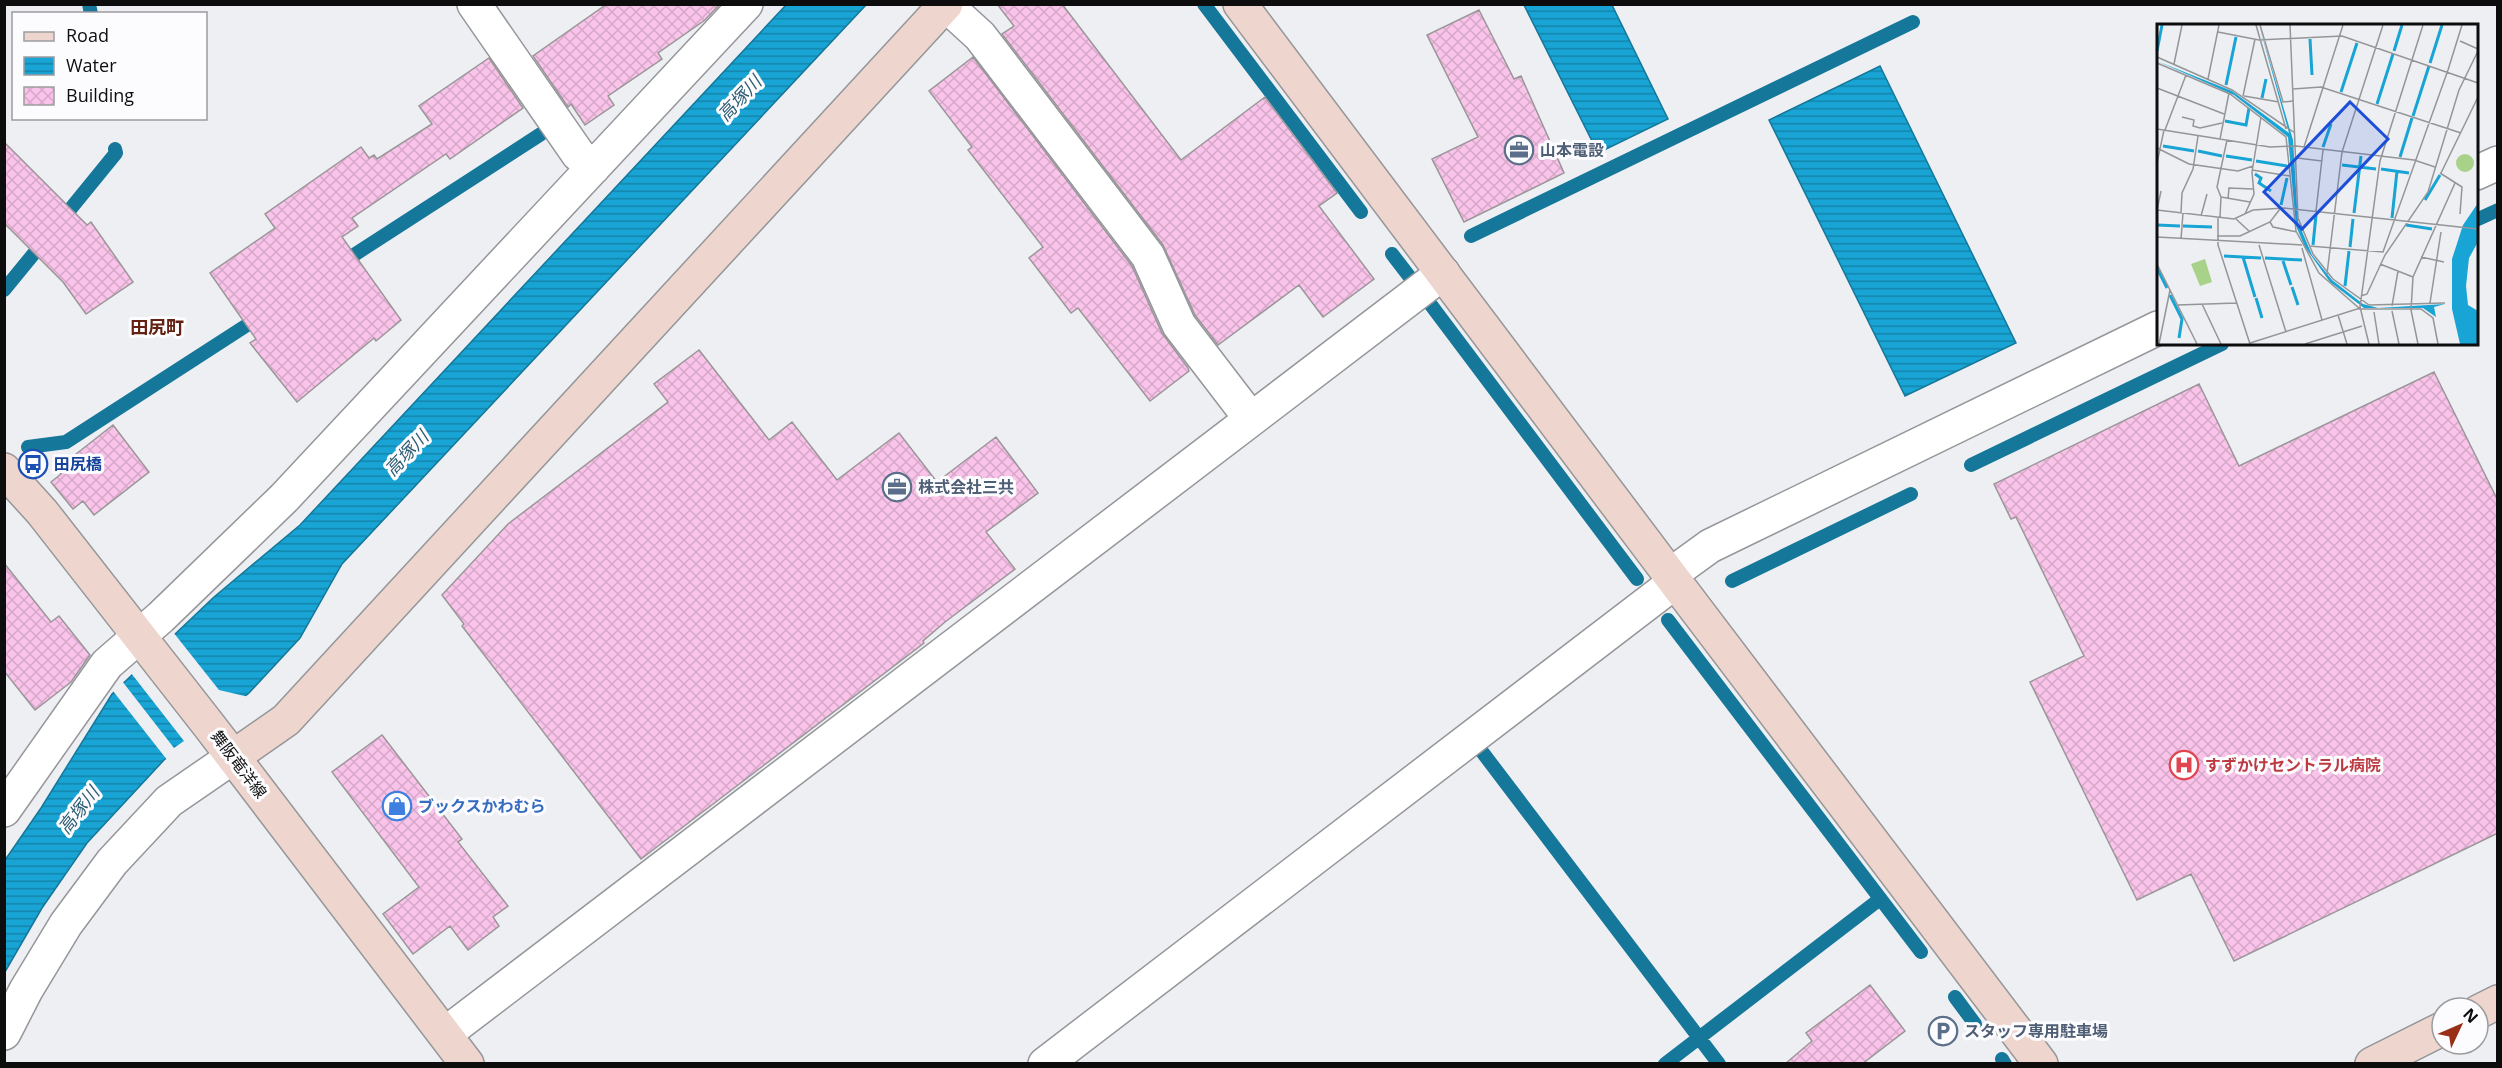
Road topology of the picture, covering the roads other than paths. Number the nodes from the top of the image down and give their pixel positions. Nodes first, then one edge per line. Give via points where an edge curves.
1 (474, 4) edge
2 (746, 4) edge
3 (1240, 4) edge
4 (946, 5) edge
5 (2498, 163) edge
6 (593, 168) junction
7 (2478, 172) edge
8 (1443, 273) junction
9 (2157, 328) edge
10 (1251, 419) junction
11 (4, 470) edge
12 (1673, 579) junction
13 (145, 643) junction
14 (224, 745) junction
15 (4, 810) edge
16 (4, 1033) edge
17 (445, 1034) junction
18 (2430, 1035) edge
19 (467, 1064) edge
20 (1045, 1064) edge
21 (2041, 1064) edge
22 (2372, 1064) edge

1 - 6 street via 578,154
2 - 6 street
3 - 8 street
4 - 10 street via 980,36 1148,256 1179,325
4 - 14 street via 286,720
5 - 7 street
6 - 13 street
8 - 10 street
8 - 12 street
9 - 12 street via 1710,546
10 - 17 street
11 - 13 street, 舞阪竜洋線
12 - 20 street
12 - 21 street
13 - 14 street, 舞阪竜洋線
13 - 15 street via 104,668
14 - 16 street via 111,862 66,924
14 - 17 street, 舞阪竜洋線
17 - 19 street, 舞阪竜洋線
18 - 22 street

